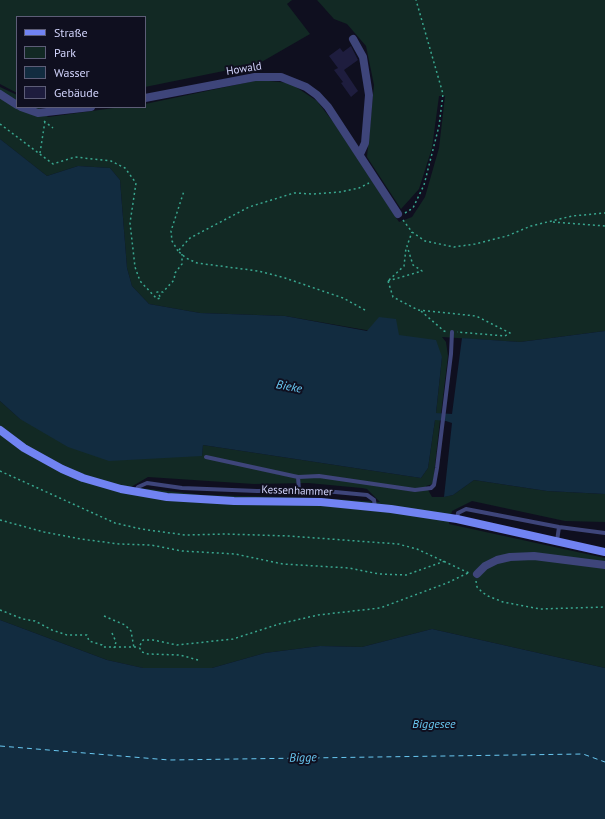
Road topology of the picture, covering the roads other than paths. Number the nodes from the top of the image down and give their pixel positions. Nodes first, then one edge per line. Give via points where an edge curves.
1 (353, 39) dead end
2 (0, 94) edge
3 (146, 98) edge
4 (16, 104) edge
5 (24, 108) edge
6 (85, 108) edge
7 (360, 154) junction
8 (398, 214) road end
9 (452, 332) road end
10 (0, 430) edge
11 (206, 456) dead end
12 (298, 477) junction
13 (298, 490) junction
14 (136, 491) junction
15 (375, 507) junction
16 (457, 519) junction
17 (559, 527) junction
18 (605, 533) edge
19 (557, 541) junction
20 (605, 552) edge
21 (605, 565) edge
22 (477, 574) road end

1 - 7 street via 364,57 369,95 365,143
2 - 4 street
3 - 7 street, Howald via 255,77 281,78 306,87 317,95
5 - 6 street via 44,117
7 - 8 street, Howald
9 - 12 lane via 434,485 428,490 415,490 319,476
10 - 14 main road, Kessenhammer via 24,448 62,469 83,478
11 - 12 lane
12 - 13 lane
13 - 14 lane via 182,488 147,483 138,487
13 - 15 lane via 367,495 374,500
14 - 15 main road, Kessenhammer via 167,497 321,502
15 - 16 main road, Kessenhammer
16 - 17 lane via 458,514 466,509
16 - 19 main road, Kessenhammer
17 - 18 lane
17 - 19 lane
19 - 20 main road, Kessenhammer
21 - 22 street via 534,556 510,557 485,566

